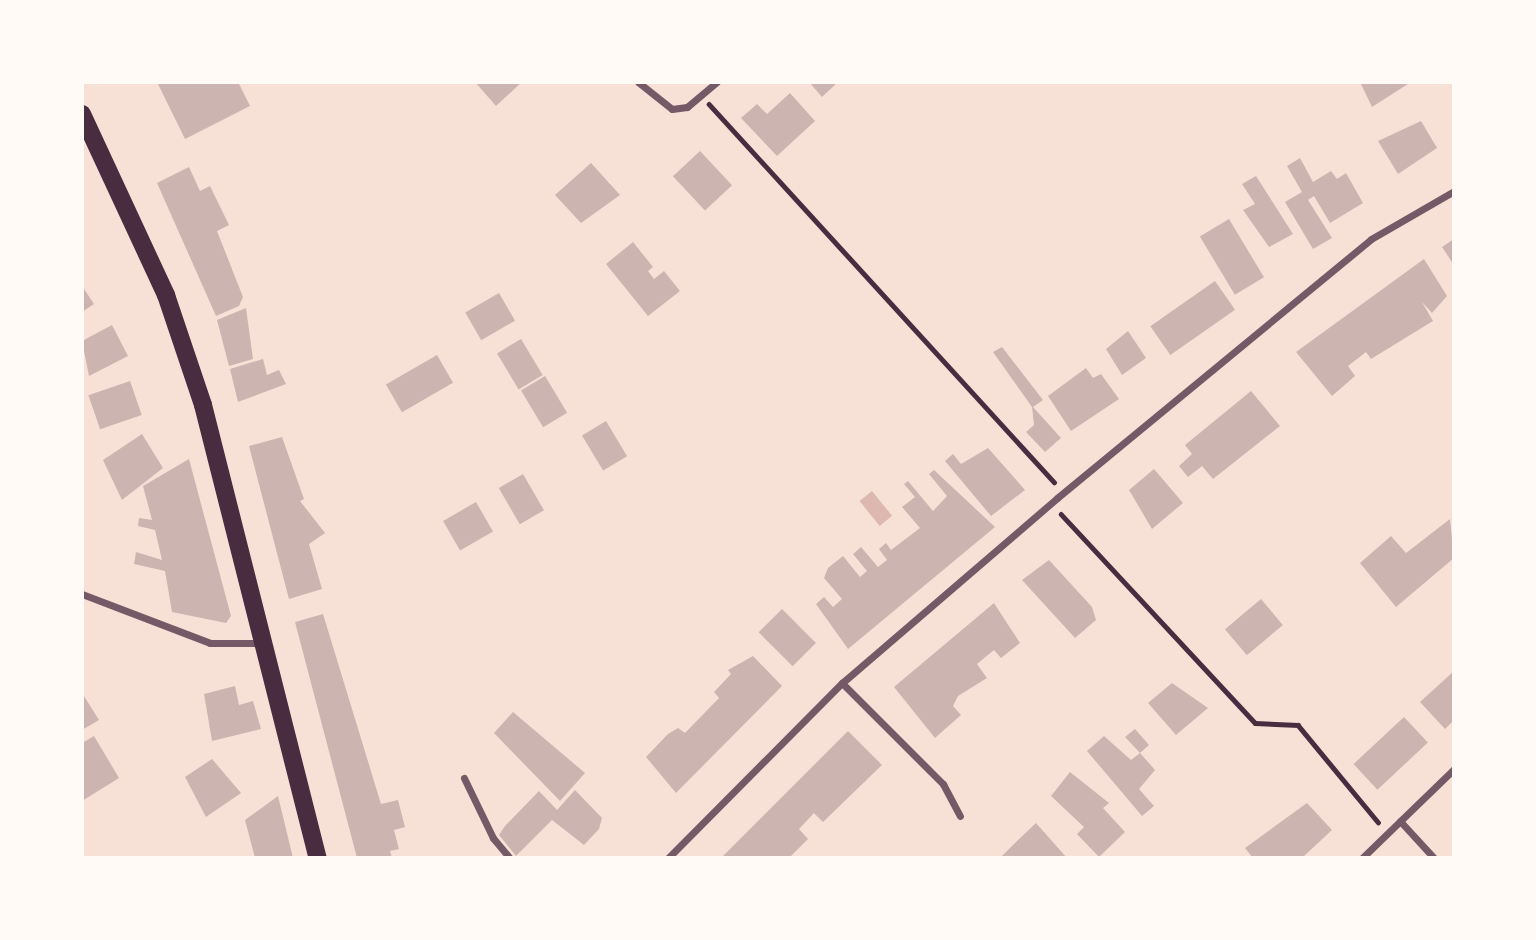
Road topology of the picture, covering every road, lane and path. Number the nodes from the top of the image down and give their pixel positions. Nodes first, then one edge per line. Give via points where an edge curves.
1 (638, 82) edge
2 (717, 82) edge
3 (702, 94) junction
4 (82, 114) edge
5 (1454, 191) edge
6 (1057, 498) junction
7 (82, 594) edge
8 (262, 643) junction
9 (842, 682) junction
10 (1454, 769) edge
11 (464, 778) dead end
12 (960, 816) dead end
13 (1400, 821) junction
14 (1388, 832) junction
15 (318, 858) edge
16 (510, 858) edge
17 (668, 858) edge
18 (1362, 858) edge
19 (1434, 858) edge

1 - 3 street via 672,109 687,107
2 - 3 street
3 - 6 path via 1052,475
4 - 8 main road via 166,295 199,393
5 - 6 street via 1371,239
6 - 9 street
6 - 14 path via 1065,519 1255,723 1298,725
7 - 8 street via 210,643
8 - 15 main road
9 - 12 street via 943,784
9 - 17 street
10 - 13 street
11 - 16 street via 493,838
13 - 14 street
13 - 19 street
14 - 18 street

